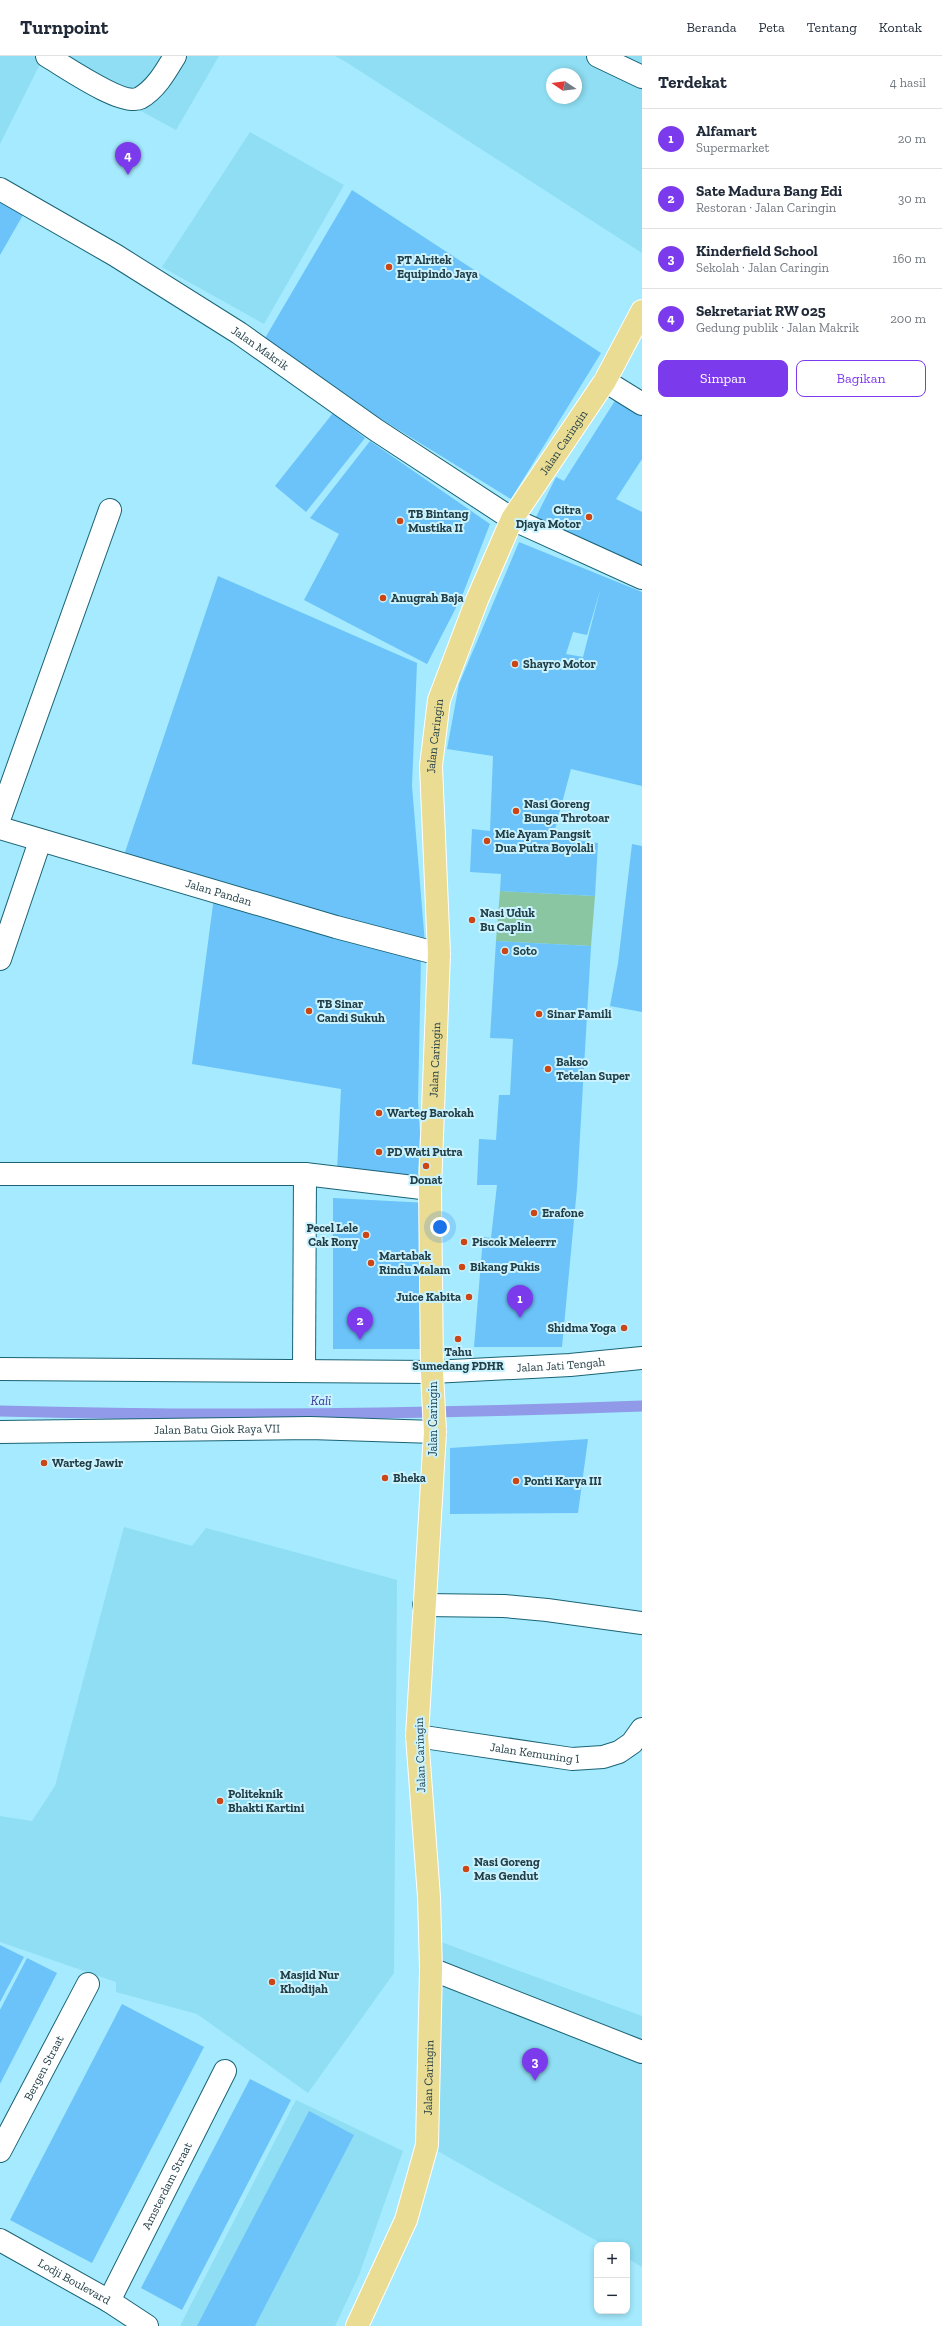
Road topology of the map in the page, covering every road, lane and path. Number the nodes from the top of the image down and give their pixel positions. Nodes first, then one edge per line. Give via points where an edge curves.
1 (47, 56) edge
2 (175, 56) edge
3 (598, 56) edge
4 (642, 77) edge
5 (0, 189) edge
6 (642, 311) edge
7 (605, 381) junction
8 (642, 404) edge
9 (110, 510) dead end
10 (512, 519) junction
11 (642, 578) edge
12 (0, 817) edge
13 (0, 828) edge
14 (40, 841) junction
15 (439, 954) junction
16 (0, 959) edge
17 (0, 1174) edge
18 (305, 1174) junction
19 (430, 1188) junction
20 (642, 1358) edge
21 (0, 1369) edge
22 (304, 1370) junction
23 (433, 1377) junction
24 (434, 1427) junction
25 (0, 1432) edge
26 (424, 1605) junction
27 (642, 1623) edge
28 (642, 1729) edge
29 (417, 1736) junction
30 (431, 1968) junction
31 (88, 1984) dead end
32 (642, 2052) edge
33 (225, 2071) dead end
34 (0, 2151) edge
35 (0, 2240) edge
36 (109, 2301) junction
37 (147, 2326) edge
38 (357, 2326) edge

1 - 2 street via 119,97 139,99 151,91
3 - 4 street
5 - 10 street, Jalan Makrik via 115,255 239,333 376,430
6 - 7 main road, Jalan Caringin
7 - 8 street
7 - 10 main road, Jalan Caringin
9 - 12 street
10 - 11 street, Jalan Makrik
10 - 15 main road, Jalan Caringin via 476,600 439,700 431,766
13 - 14 street, Jalan Pandan
14 - 15 street, Jalan Pandan via 336,927
14 - 16 street
15 - 19 main road, Jalan Caringin
17 - 18 street
18 - 19 street
18 - 22 street
19 - 23 main road, Jalan Caringin
20 - 23 street, Jalan Jati Tengah
21 - 22 street, Jalan Jati Tengah
22 - 23 street, Jalan Jati Tengah
23 - 24 main road, Jalan Caringin
24 - 25 street, Jalan Batu Giok Raya VII
24 - 26 main road, Jalan Caringin
26 - 27 street via 504,1606
26 - 29 main road, Jalan Caringin
28 - 29 street, Jalan Kemuning I via 632,1743 619,1752 604,1757 572,1759
29 - 30 main road, Jalan Caringin via 429,1897
30 - 32 street
30 - 38 main road, Jalan Caringin via 426,2145 406,2220
31 - 34 street, Bergen Straat
33 - 36 street, Amsterdam Straat
35 - 36 street, Lodji Boulevard
36 - 37 street, Lodji Boulevard

